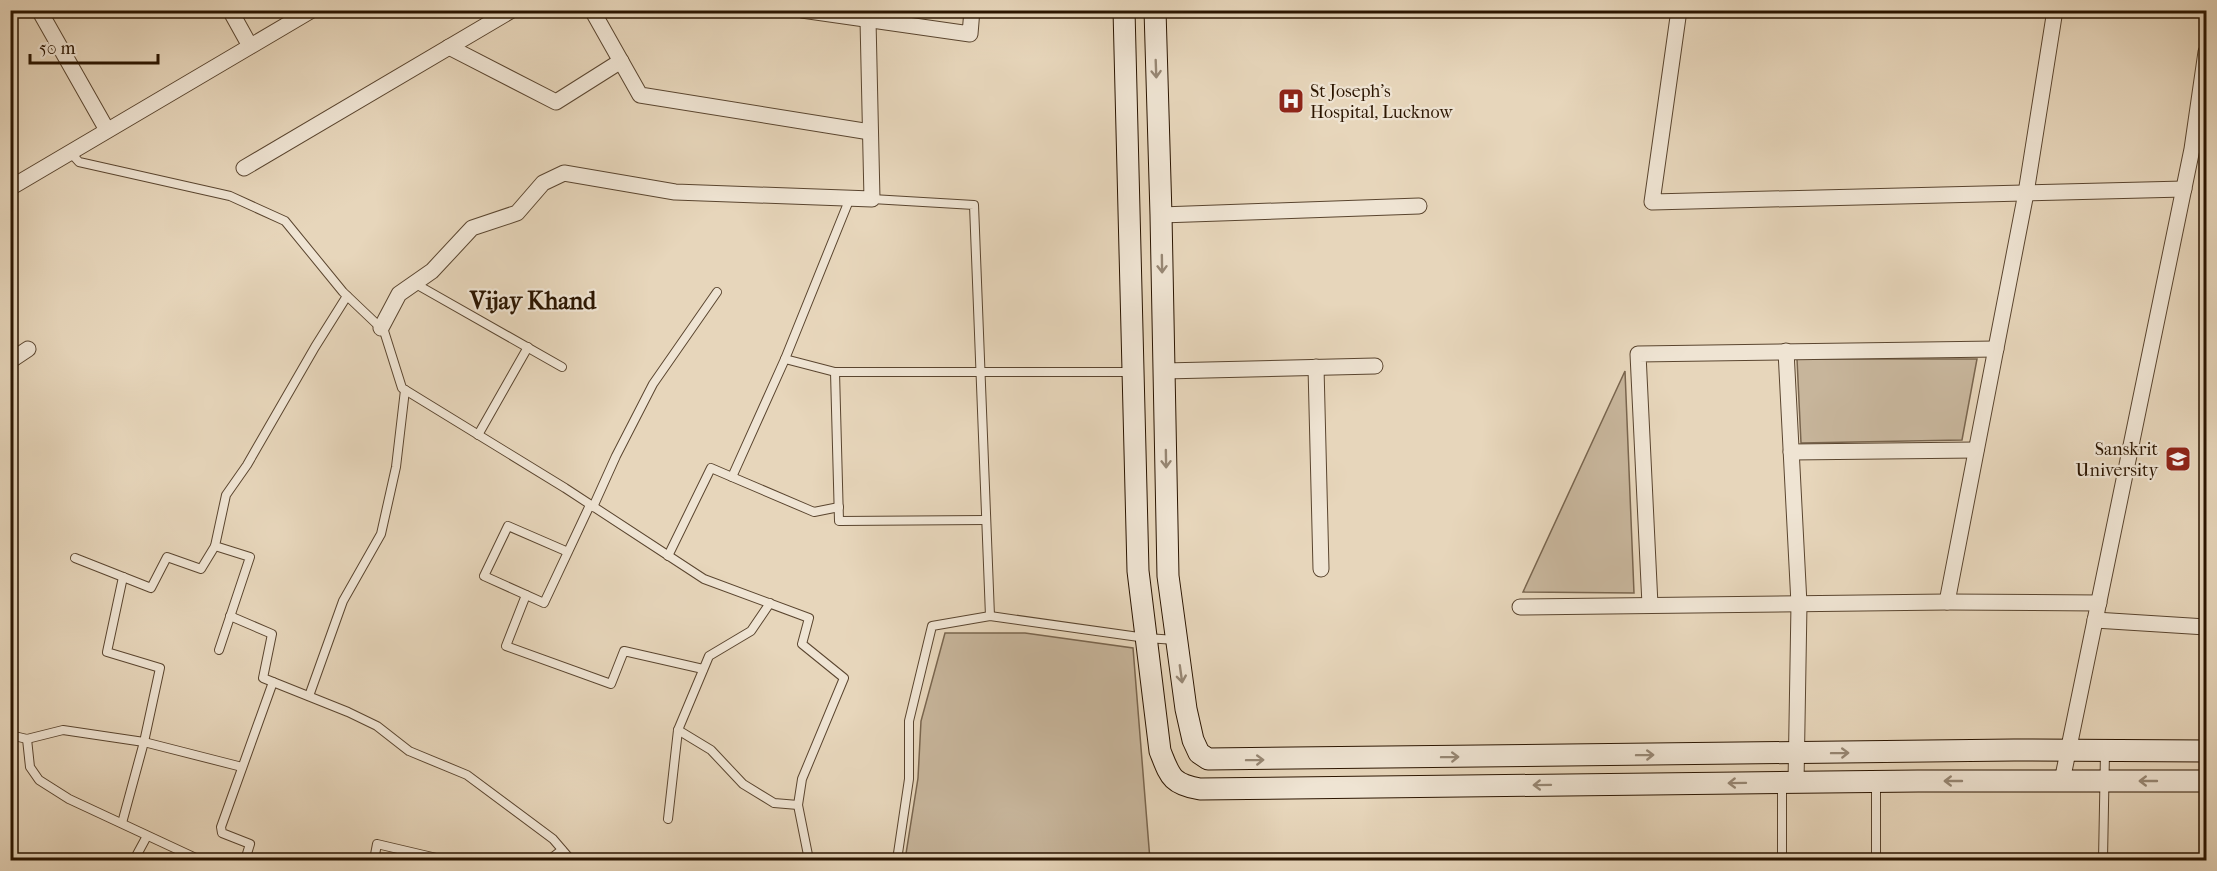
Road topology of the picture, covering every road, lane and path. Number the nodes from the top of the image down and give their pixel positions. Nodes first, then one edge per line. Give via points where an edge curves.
1 (39, 10) edge
2 (230, 10) edge
3 (312, 10) edge
4 (512, 10) edge
5 (802, 10) edge
6 (972, 10) edge
7 (1124, 10) edge
8 (1155, 10) edge
9 (1679, 10) edge
10 (2055, 10) edge
11 (594, 11) edge
12 (868, 20) junction
13 (250, 46) junction
14 (449, 47) junction
15 (2206, 52) edge
16 (621, 61) junction
17 (107, 130) junction
18 (870, 132) junction
19 (70, 152) junction
20 (244, 168) dead end
21 (10, 188) edge
22 (2184, 189) junction
23 (2026, 193) junction
24 (850, 198) junction
25 (872, 199) junction
26 (1419, 206) dead end
27 (1161, 216) junction
28 (414, 283) junction
29 (717, 292) dead end
30 (347, 296) junction
31 (381, 328) junction
32 (528, 347) junction
33 (28, 349) dead end
34 (1996, 349) junction
35 (1786, 351) junction
36 (785, 359) junction
37 (10, 361) edge
38 (1375, 366) dead end
39 (562, 367) dead end
40 (1316, 367) junction
41 (1164, 370) junction
42 (835, 372) junction
43 (980, 372) junction
44 (1133, 372) junction
45 (405, 390) junction
46 (478, 435) junction
47 (1976, 450) junction
48 (1791, 452) junction
49 (732, 477) junction
50 (592, 506) junction
51 (839, 507) junction
52 (986, 520) junction
53 (215, 546) junction
54 (568, 552) junction
55 (668, 556) junction
56 (75, 558) dead end
57 (1321, 569) dead end
58 (123, 577) junction
59 (526, 595) junction
60 (1947, 602) junction
61 (770, 603) junction
62 (2099, 603) junction
63 (1799, 604) junction
64 (1650, 605) junction
65 (1520, 607) dead end
66 (230, 616) junction
67 (990, 616) junction
68 (2095, 620) junction
69 (2206, 627) edge
70 (1146, 638) junction
71 (1177, 640) junction
72 (219, 650) dead end
73 (703, 669) junction
74 (273, 682) junction
75 (309, 696) junction
76 (678, 730) junction
77 (10, 735) edge
78 (27, 739) junction
79 (144, 742) junction
80 (2068, 751) junction
81 (2105, 751) junction
82 (2206, 751) edge
83 (1796, 753) junction
84 (242, 767) junction
85 (2062, 781) junction
86 (2105, 781) junction
87 (2206, 781) edge
88 (1876, 782) junction
89 (1789, 783) junction
90 (798, 806) junction
91 (668, 819) dead end
92 (122, 824) junction
93 (147, 836) junction
94 (562, 850) junction
95 (134, 861) edge
96 (200, 861) edge
97 (245, 861) edge
98 (374, 861) edge
99 (445, 861) edge
100 (549, 861) edge
101 (571, 861) edge
102 (809, 861) edge
103 (897, 861) edge
104 (1782, 861) edge
105 (1876, 861) edge
106 (2103, 861) edge

1 - 17 street
2 - 13 street
3 - 13 street
4 - 14 street
5 - 12 street
6 - 12 street via 970,34
7 - 44 street
8 -> 27 street
9 - 23 street via 1652,202
10 - 23 street
11 - 16 street
12 - 18 street
13 - 17 street
14 - 16 street via 556,102
14 - 20 street
15 - 22 street via 2197,142
16 - 18 street via 640,95
17 - 19 street
18 - 25 street
19 - 21 street
19 - 30 lane via 79,162 230,196 285,221
22 - 23 street
22 - 62 street
23 - 34 street
24 - 25 street
24 - 28 street via 675,192 564,173 543,183 517,213 472,228 432,271
24 - 36 lane
25 - 43 lane via 974,205
26 - 27 street
27 -> 41 street
28 - 31 street via 399,294
28 - 32 lane
29 - 50 lane via 653,384
30 - 31 lane
30 - 53 lane via 226,495
31 - 45 lane
32 - 39 lane
32 - 46 lane
33 - 37 street
34 - 35 street
34 - 47 street
35 - 48 street
35 - 64 street via 1638,354
36 - 42 lane
36 - 49 lane
38 - 40 street
40 - 41 street
40 - 57 street
41 -> 71 street via 1168,576
42 - 43 lane
42 - 51 lane
43 - 44 lane
43 - 52 lane
44 - 70 street via 1138,572
45 - 46 lane
45 - 75 lane via 396,468 381,534 343,601
46 - 50 lane
47 - 48 street
47 - 60 street
48 - 63 street
49 - 51 lane via 814,512
49 - 55 lane via 711,468
50 - 54 lane
50 - 55 lane
51 - 52 lane via 839,521
52 - 67 lane
53 - 58 lane via 201,569 166,556 151,588
53 - 66 lane via 250,557
54 - 59 lane via 544,603
54 - 59 lane via 508,526 484,576
55 - 61 lane via 704,579
56 - 58 lane
58 - 79 lane via 106,652 160,668
59 - 73 lane via 506,646 611,684 624,651
60 - 62 street
60 - 63 street
61 - 73 lane via 751,631 709,656
61 - 90 lane via 809,618 802,644 844,678 802,779
62 - 68 street
63 - 64 street
63 - 83 street
64 - 65 street
66 - 72 lane
66 - 74 lane via 272,634 263,678
67 - 70 lane
67 - 103 lane via 932,626 909,721 909,779
68 - 69 street
68 - 80 street
70 - 71 lane
89 -> 70 street via 1200,789 1182,786 1170,776 1160,751
71 -> 83 street via 1193,740 1198,753 1208,759
73 - 76 lane
74 - 75 lane
74 - 84 lane
75 - 94 lane via 377,726 409,751 466,775 553,839
76 - 90 lane via 711,750 743,784 774,804
76 - 91 lane
77 - 78 lane
78 - 79 lane via 63,730
78 - 92 lane via 30,767 39,780
79 - 84 lane
79 - 92 lane
80 - 81 street
83 -> 80 street
80 - 85 street
81 - 82 street
81 - 86 lane
83 - 89 street
84 - 97 lane via 221,827 222,833 250,844
85 - 86 street
85 -> 88 street
87 -> 86 street
86 - 106 lane
88 - 89 street
88 - 105 lane
89 - 104 lane
90 - 102 lane
92 - 93 lane
93 - 95 lane
93 - 96 lane
94 - 100 lane
94 - 101 lane
98 - 99 lane via 377,844

